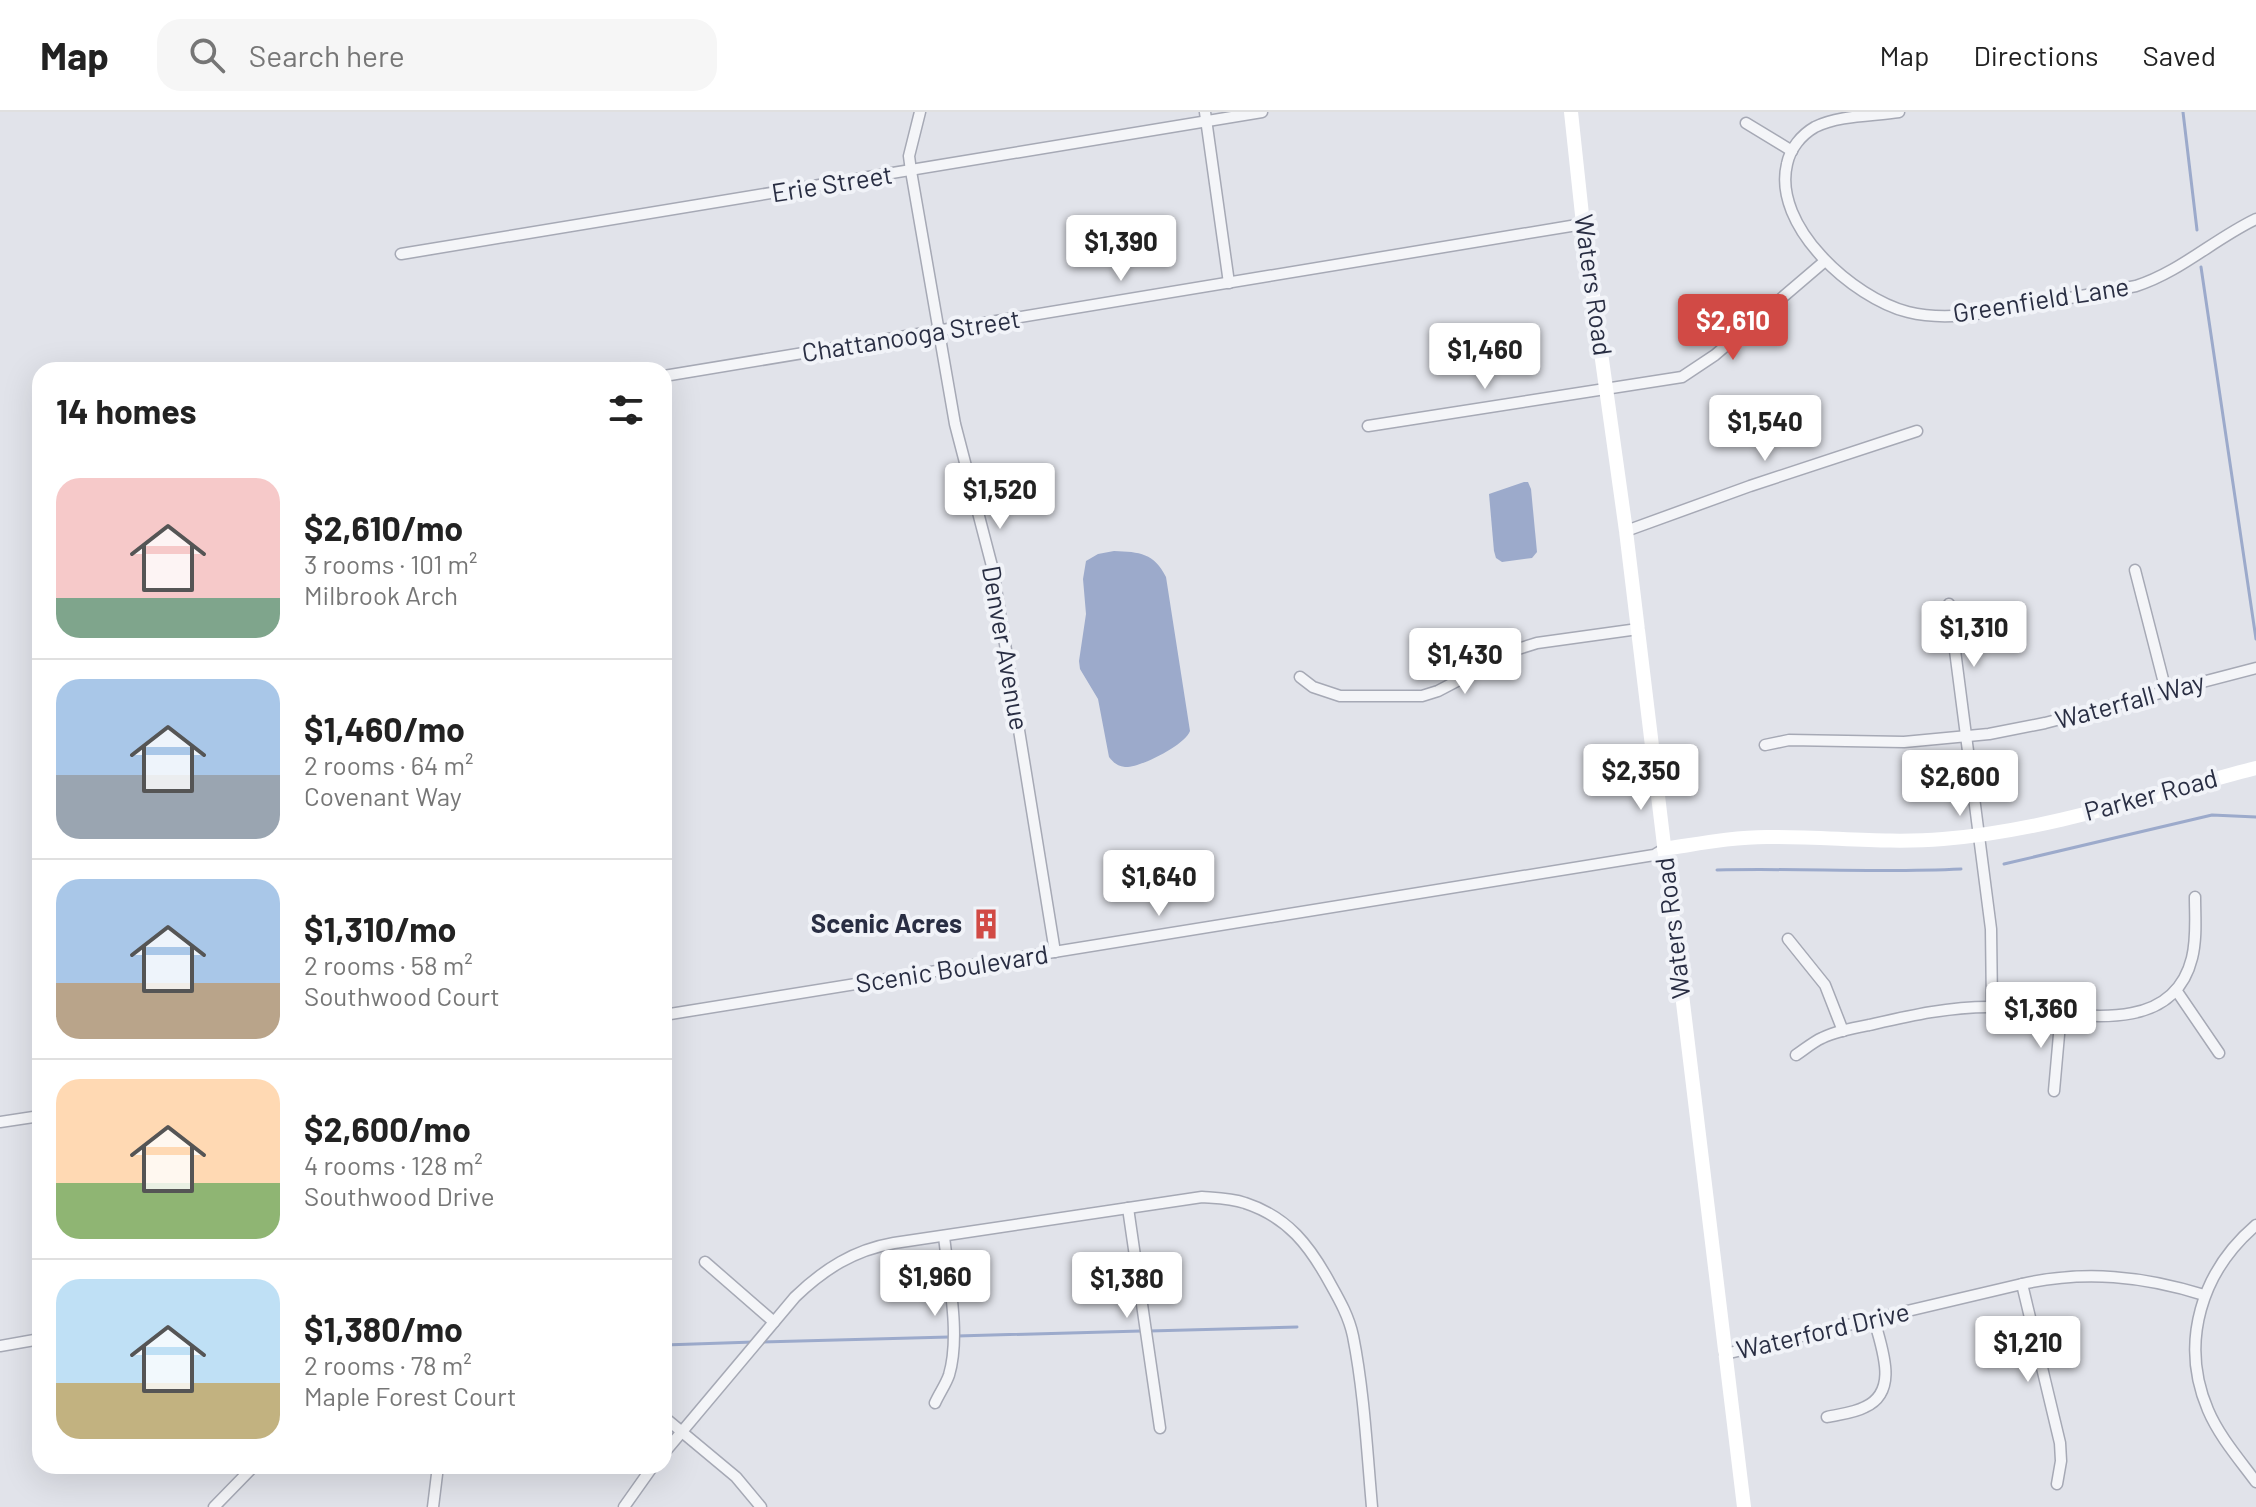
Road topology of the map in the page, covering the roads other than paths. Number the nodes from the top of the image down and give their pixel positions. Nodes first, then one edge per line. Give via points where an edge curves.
1 (920, 112) edge
2 (1262, 112) edge
3 (1571, 112) edge
4 (1899, 112) edge
5 (1206, 117) edge
6 (1746, 123) dead end
7 (1792, 151) junction
8 (911, 171) junction
9 (2256, 219) edge
10 (1583, 224) junction
11 (401, 254) dead end
12 (1825, 261) junction
13 (1229, 283) junction
14 (940, 331) junction
15 (672, 375) edge
16 (1607, 389) junction
17 (1368, 426) dead end
18 (1917, 431) dead end
19 (1626, 531) junction
20 (2135, 570) dead end
21 (1949, 604) dead end
22 (1638, 629) junction
23 (2256, 668) edge
24 (1300, 677) dead end
25 (2166, 691) junction
26 (1968, 737) junction
27 (1765, 745) dead end
28 (2256, 768) edge
29 (1980, 835) junction
30 (1664, 849) junction
31 (2195, 897) dead end
32 (1788, 939) dead end
33 (1055, 952) junction
34 (2176, 990) junction
35 (1992, 1007) junction
36 (2061, 1012) junction
37 (672, 1014) edge
38 (1843, 1031) junction
39 (2219, 1053) dead end
40 (1796, 1055) dead end
41 (2054, 1091) dead end
42 (32, 1117) edge
43 (0, 1122) edge
44 (1128, 1208) junction
45 (2256, 1225) edge
46 (944, 1236) junction
47 (705, 1262) dead end
48 (2022, 1284) junction
49 (2204, 1295) junction
50 (1874, 1319) junction
51 (774, 1322) junction
52 (32, 1340) edge
53 (0, 1346) edge
54 (1725, 1354) junction
55 (935, 1403) dead end
56 (1827, 1417) dead end
57 (672, 1423) edge
58 (1160, 1428) dead end
59 (683, 1432) junction
60 (672, 1444) edge
61 (246, 1474) edge
62 (437, 1474) edge
63 (647, 1474) edge
64 (2256, 1482) edge
65 (2057, 1484) dead end
66 (214, 1507) edge
67 (433, 1507) edge
68 (624, 1507) edge
69 (761, 1507) edge
70 (1372, 1507) edge
71 (1744, 1507) edge

1 - 8 street, Denver Avenue via 909,156
2 - 5 street, Erie Street
3 - 10 street, Waters Road
4 - 7 street via 1822,125
5 - 8 street, Erie Street
5 - 13 street
6 - 7 street
7 - 12 street, Greenfield Lane via 1784,190 1798,223
8 - 11 street, Erie Street
8 - 14 street, Denver Avenue
9 - 12 street, Greenfield Lane via 2162,278 1964,316 1908,312 1874,299
10 - 13 street, Chattanooga Street
10 - 16 street, Waters Road
12 - 16 street via 1692,372 1668,381
13 - 14 street, Chattanooga Street
14 - 15 street, Chattanooga Street
14 - 33 street, Denver Avenue via 955,424 993,570
16 - 17 street
16 - 19 street, Waters Road
18 - 19 street
19 - 22 street, Waters Road
20 - 25 street
21 - 26 street
22 - 24 street via 1537,643 1422,696 1340,696
22 - 30 street, Waters Road
23 - 25 street, Waterfall Way
25 - 26 street, Waterfall Way
26 - 27 street, Waterfall Way via 1789,740
26 - 29 street
28 - 29 street, Parker Road
29 - 30 street, Parker Road via 1910,841 1765,837
29 - 35 street via 1994,965
30 - 33 street, Scenic Boulevard via 1474,886
30 - 54 street, Waters Road
31 - 34 street via 2192,959
32 - 38 street via 1825,985
33 - 37 street, Scenic Boulevard
34 - 36 street via 2145,1012
34 - 39 street
35 - 36 street
35 - 38 street via 1940,1010
36 - 41 street
38 - 40 street
42 - 43 street
44 - 46 street
44 - 58 street
44 - 70 street via 1202,1197 1236,1201 1277,1217 1310,1248 1352,1334
45 - 49 street via 2231,1249
46 - 51 street via 878,1246 836,1264 819,1274
46 - 55 street via 952,1338 949,1373
47 - 51 street
48 - 49 street, Waterford Drive via 2101,1275 2164,1283
48 - 50 street, Waterford Drive
48 - 65 street via 2060,1443
49 - 64 street via 2195,1352 2203,1397 2215,1424
50 - 54 street, Waterford Drive
50 - 56 street via 1886,1367 1883,1389 1869,1406
51 - 59 street
52 - 53 street
54 - 71 street, Waters Road
57 - 59 street
59 - 60 street
59 - 69 street via 736,1477
61 - 66 street
62 - 67 street
63 - 68 street

